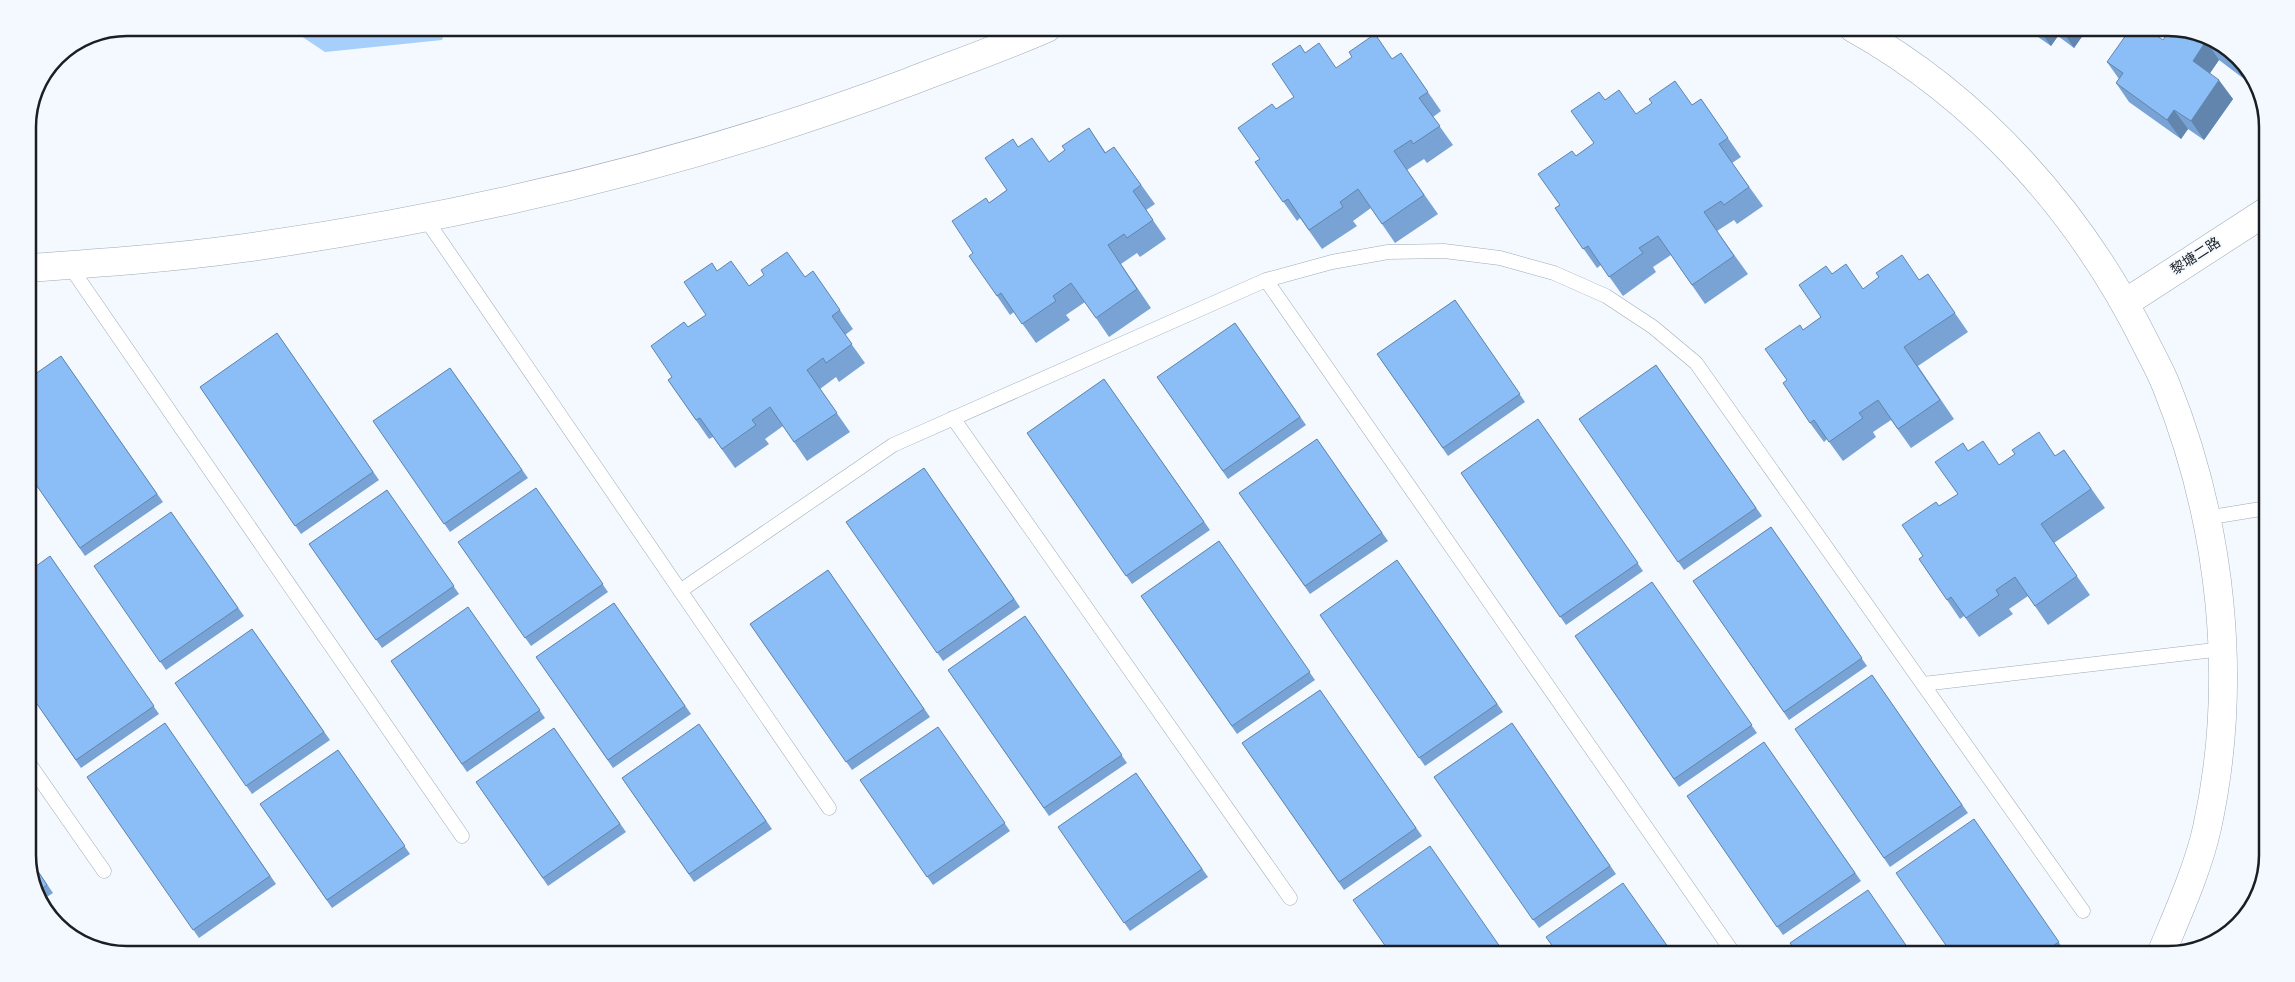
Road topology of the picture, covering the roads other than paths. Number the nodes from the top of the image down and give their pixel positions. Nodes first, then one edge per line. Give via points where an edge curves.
1 (1009, 36) edge
2 (1868, 36) edge
3 (2259, 215) edge
4 (425, 218) junction
5 (69, 265) junction
6 (36, 267) edge
7 (1266, 280) junction
8 (2126, 302) junction
9 (953, 418) junction
10 (2259, 509) edge
11 (2206, 518) junction
12 (680, 590) junction
13 (2223, 649) junction
14 (1923, 684) junction
15 (36, 773) edge
16 (829, 808) dead end
17 (462, 836) dead end
18 (104, 871) dead end
19 (1290, 898) dead end
20 (2083, 911) dead end
21 (1728, 946) edge
22 (2164, 946) edge

1 - 4 street via 849,104 730,143 610,177
2 - 8 street via 1951,94 2017,156 2076,226
3 - 8 street, 黎塘二路
4 - 5 street via 242,248
4 - 12 lane
5 - 6 street
5 - 17 lane
7 - 9 lane
7 - 14 lane via 1332,262 1388,252 1444,251 1500,258 1554,273 1606,296 1653,327 1696,363
7 - 21 lane
8 - 11 street via 2166,384 2196,470
9 - 12 lane via 893,445
9 - 19 lane
10 - 11 lane
11 - 13 street via 2215,559
12 - 16 lane
13 - 14 lane
13 - 22 street via 2220,740 2207,830
14 - 20 lane
15 - 18 lane

